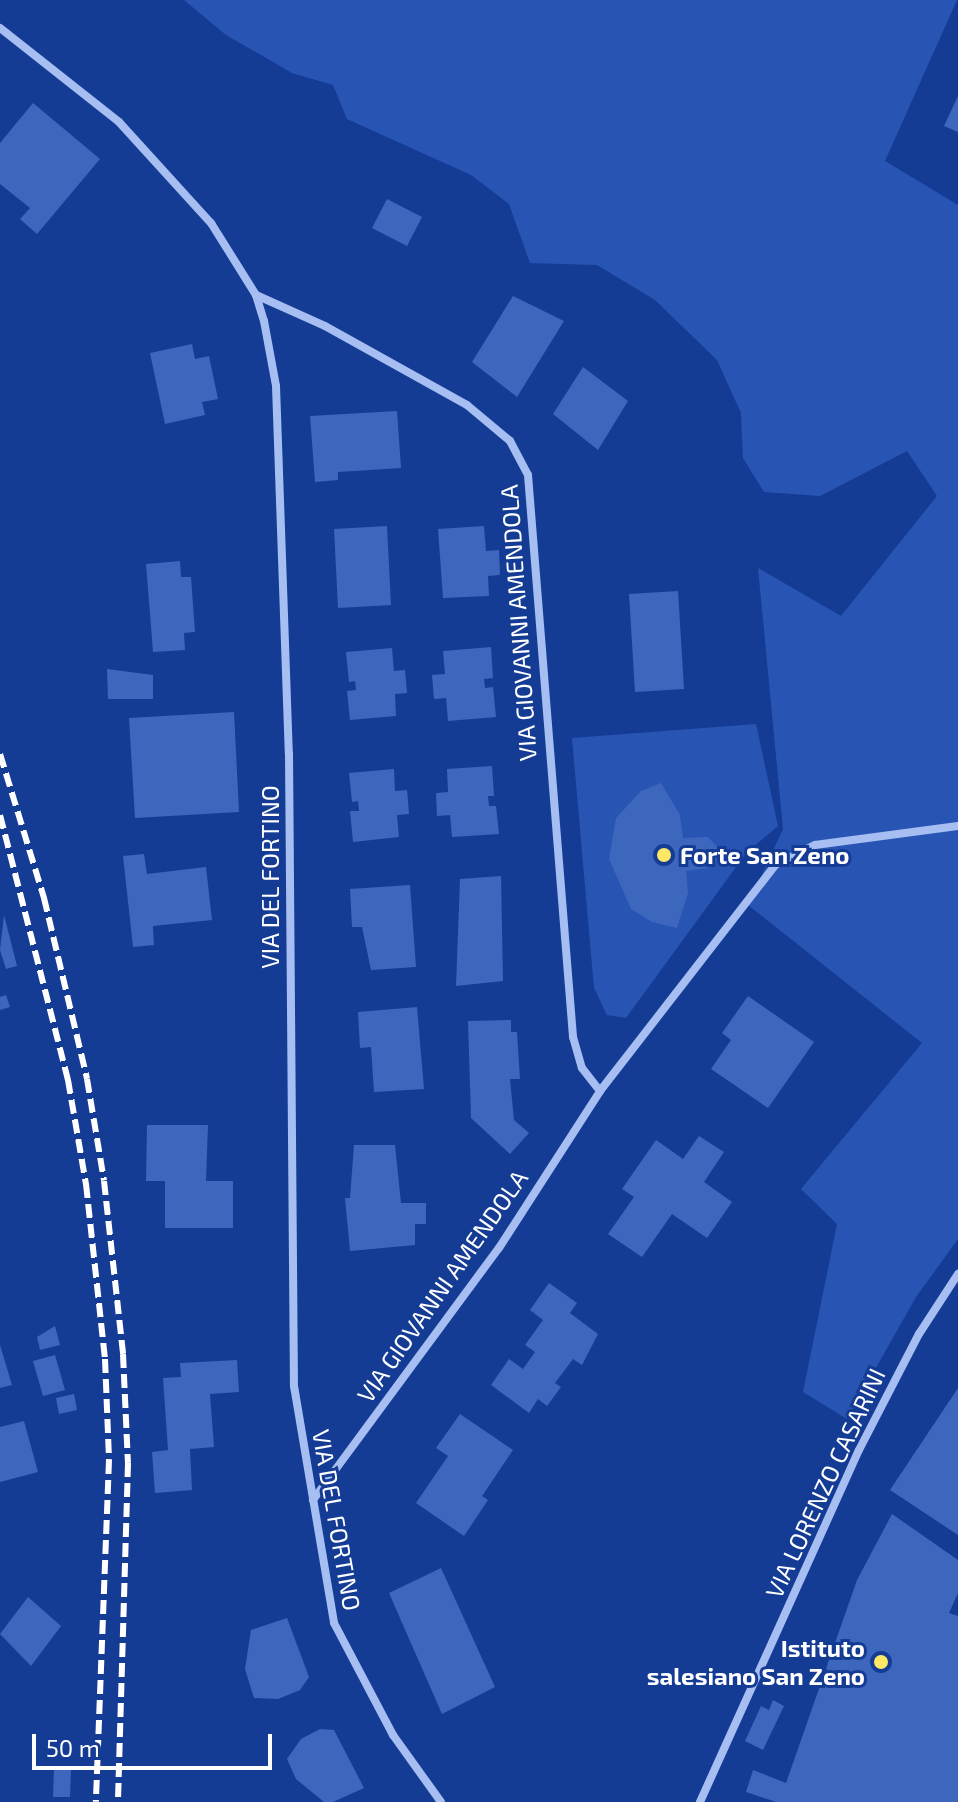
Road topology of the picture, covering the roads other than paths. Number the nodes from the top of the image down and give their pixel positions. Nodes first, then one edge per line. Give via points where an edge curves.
1 (0, 28) edge
2 (256, 295) junction
3 (958, 826) edge
4 (600, 1091) junction
5 (958, 1274) edge
6 (313, 1500) junction
7 (441, 1802) edge
8 (700, 1802) edge

1 - 2 street, VIA DEL FORTINO via 119,122 211,223
2 - 4 street, VIA GIOVANNI AMENDOLA via 325,326 467,405 510,441 528,475 573,1037 582,1068
2 - 6 street, VIA DEL FORTINO via 276,386 289,754 294,1386
3 - 4 street, VIA GIOVANNI AMENDOLA via 815,845 775,865
4 - 6 street, VIA GIOVANNI AMENDOLA via 499,1248
5 - 8 street, VIA LORENZO CASARINI via 919,1334 859,1450
6 - 7 street, VIA DEL FORTINO via 334,1623 393,1735

